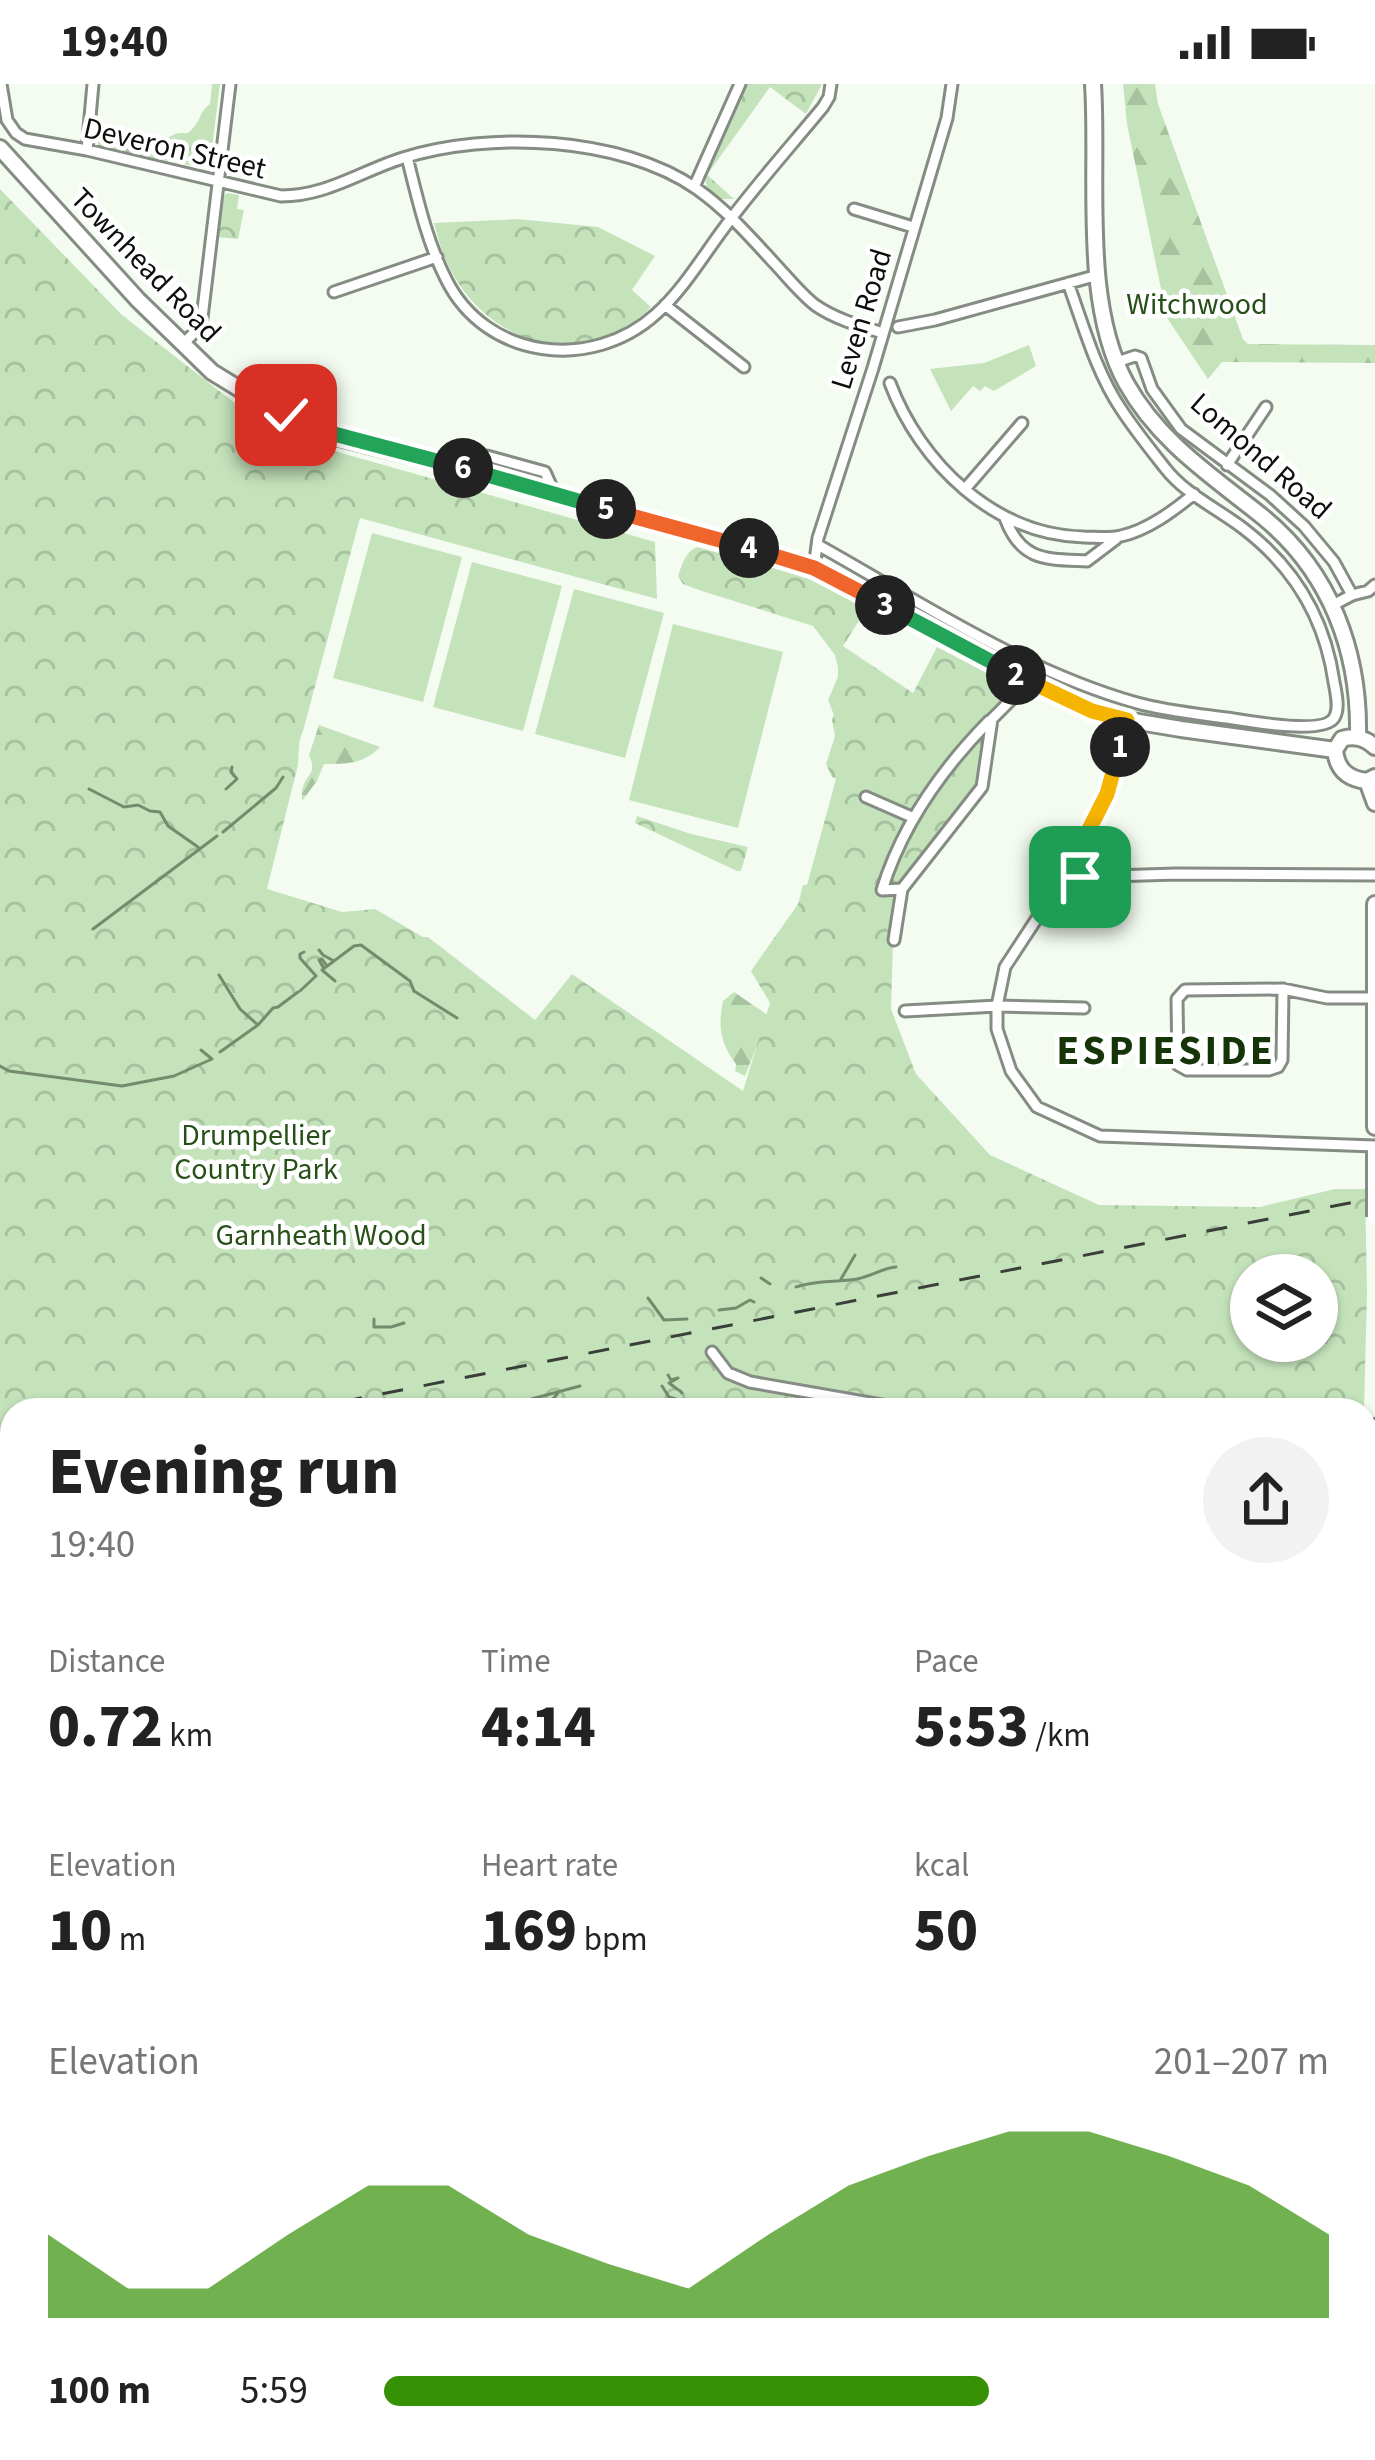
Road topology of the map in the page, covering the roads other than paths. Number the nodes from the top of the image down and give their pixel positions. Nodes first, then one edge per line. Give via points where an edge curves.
1 (1, 84) edge
2 (93, 84) edge
3 (230, 84) edge
4 (725, 84) edge
5 (831, 84) edge
6 (952, 84) edge
7 (1093, 84) edge
8 (739, 87) edge
9 (0, 148) edge
10 (87, 150) junction
11 (407, 157) junction
12 (218, 182) junction
13 (694, 187) junction
14 (854, 208) dead end
15 (732, 217) junction
16 (913, 227) junction
17 (437, 256) junction
18 (1098, 275) junction
19 (1068, 283) junction
20 (334, 292) dead end
21 (665, 305) junction
22 (201, 326) junction
23 (898, 327) dead end
24 (883, 333) junction
25 (182, 345) junction
26 (198, 359) junction
27 (1117, 362) junction
28 (744, 367) dead end
29 (890, 383) dead end
30 (1266, 407) dead end
31 (1022, 423) dead end
32 (1227, 465) junction
33 (965, 489) junction
34 (1194, 494) junction
35 (1261, 516) junction
36 (1005, 518) junction
37 (1247, 531) junction
38 (1121, 537) junction
39 (818, 545) junction
40 (814, 568) junction
41 (1375, 585) edge
42 (1352, 595) junction
43 (1333, 605) junction
44 (1053, 672) junction
45 (1029, 682) junction
46 (1046, 689) junction
47 (992, 719) junction
48 (1127, 720) junction
49 (1358, 737) junction
50 (1375, 747) edge
51 (1335, 750) junction
52 (1371, 779) edge
53 (866, 796) dead end
54 (1375, 803) edge
55 (914, 818) junction
56 (1068, 871) junction
57 (1375, 875) edge
58 (902, 889) junction
59 (1375, 904) edge
60 (894, 940) dead end
61 (1282, 989) junction
62 (1373, 998) edge
63 (997, 1006) junction
64 (1084, 1008) dead end
65 (905, 1011) dead end
66 (1375, 1127) edge
67 (1375, 1148) edge
68 (1375, 1185) edge
69 (1375, 1217) edge
70 (1375, 1226) edge
71 (712, 1352) dead end
72 (841, 1398) edge

1 - 10 street, Deveron Street via 16,133
2 - 10 street
3 - 12 street
4 - 8 street
5 - 15 street via 823,107
6 - 16 street, Leven Road
7 - 18 street, Lomond Road
8 - 13 street
9 - 25 street, Townhead Road
10 - 12 street, Deveron Street
11 - 12 street, Deveron Street via 313,194
11 - 13 street, Deveron Street via 509,142 569,146 622,156
11 - 17 street
12 - 22 street
13 - 15 street, Deveron Street
14 - 16 street
15 - 21 street
15 - 24 street, Deveron Street via 818,307
16 - 24 street, Leven Road
17 - 20 street
17 - 21 street via 446,281 479,320 511,341 548,351 608,343
18 - 19 street
18 - 27 street, Lomond Road
19 - 23 street
19 - 34 street via 1118,406
21 - 28 street
22 - 25 street
22 - 26 street
24 - 39 street, Leven Road
25 - 26 street, Townhead Road
26 - 40 street, Townhead Road via 318,430
27 - 32 street, Lomond Road via 1141,358 1181,429
27 - 35 street, Lomond Road via 1170,442
29 - 33 street via 925,448
30 - 32 street
31 - 33 street
32 - 42 street, Lomond Road via 1304,526
33 - 36 street
34 - 37 street
34 - 38 street
35 - 37 street, Lomond Road
35 - 43 street, Lomond Road via 1313,568
36 - 38 street via 1072,537
36 - 38 street via 1037,558 1087,561
37 - 44 street via 1286,567 1316,614 1336,698 1336,716 1326,725 1151,706
39 - 40 street, Leven Road
39 - 44 street
40 - 45 street, Townhead Road
41 - 42 street
42 - 43 street
43 - 49 street, Lomond Road via 1352,668
44 - 46 street
45 - 46 street, Townhead Road
45 - 47 street
46 - 48 street, Townhead Road
47 - 55 street via 939,776
47 - 58 street via 982,787
48 - 51 street, Townhead Road
48 - 56 street via 1107,794
49 - 50 street
49 - 51 street via 1342,739
51 - 52 street via 1342,770
52 - 54 street
53 - 55 street
55 - 58 street via 882,890
56 - 57 street
56 - 63 street via 1005,967
58 - 60 street
59 - 62 street
61 - 61 street via 1182,992 1178,1066 1278,1067
61 - 62 street
62 - 66 street
63 - 64 street
63 - 65 street
63 - 67 street via 1011,1071 1037,1107 1100,1136
67 - 68 street
68 - 69 street, bridge
69 - 70 street
71 - 72 street via 728,1373 750,1382

